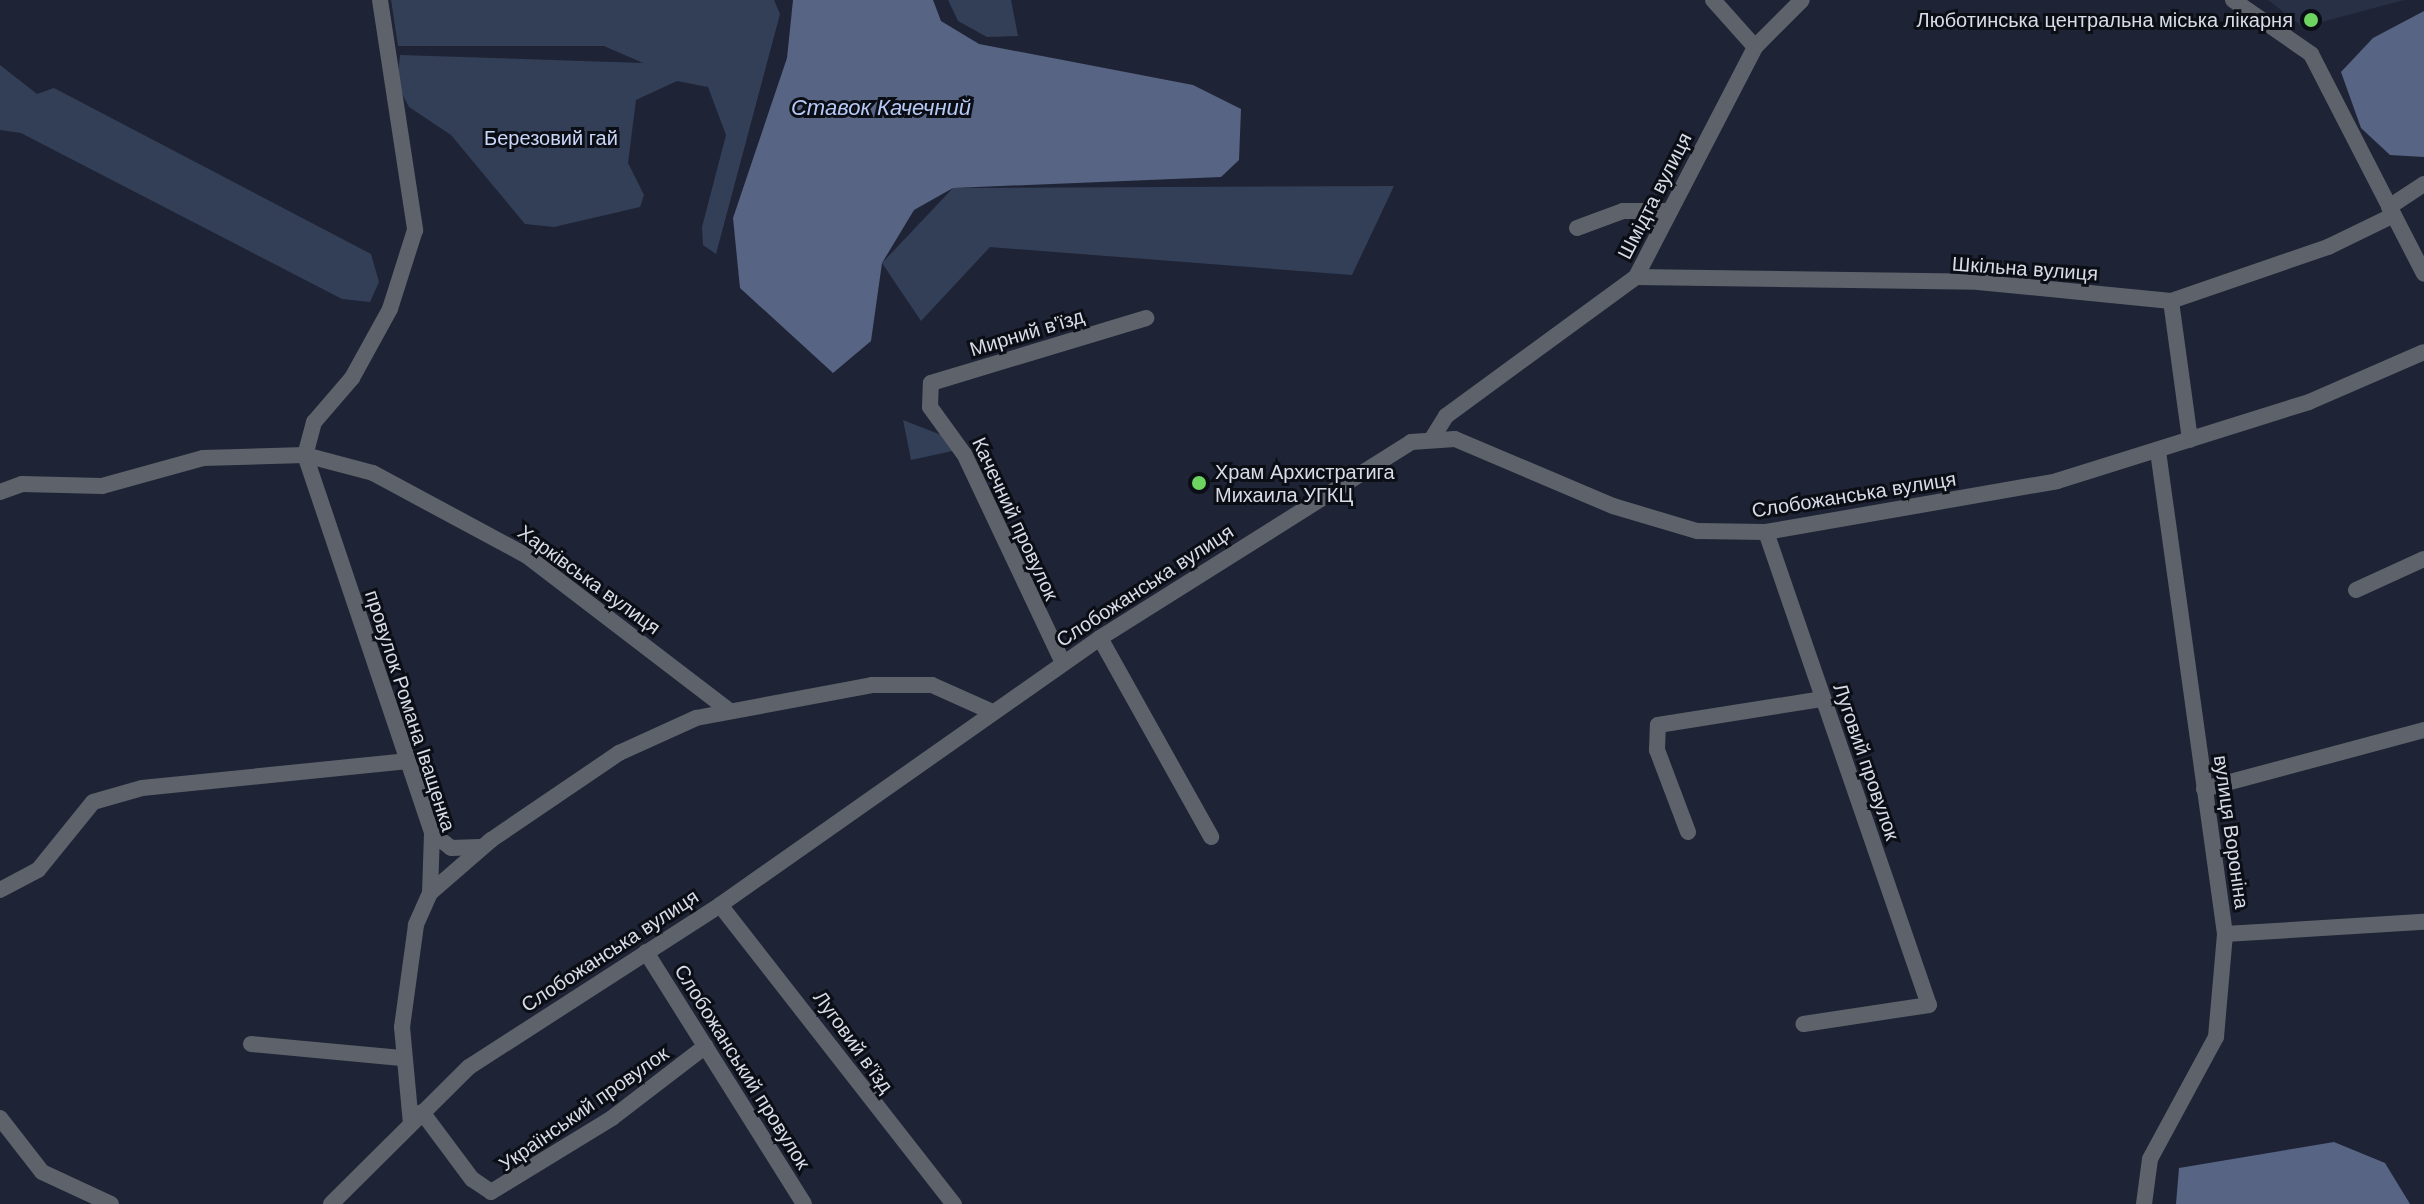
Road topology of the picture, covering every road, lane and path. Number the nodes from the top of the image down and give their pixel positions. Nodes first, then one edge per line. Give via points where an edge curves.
1 (380, 0) edge
2 (1713, 0) edge
3 (1802, 0) edge
4 (2233, 0) edge
5 (1755, 47) junction
6 (2424, 184) edge
7 (1670, 211) junction
8 (2391, 211) junction
9 (1577, 228) dead end
10 (2424, 274) edge
11 (1636, 277) junction
12 (2171, 301) junction
13 (1146, 318) dead end
14 (2424, 352) edge
15 (931, 395) joint
16 (1433, 437) junction
17 (2190, 440) junction
18 (2158, 450) junction
19 (305, 455) junction
20 (0, 492) edge
21 (1766, 532) junction
22 (2424, 559) edge
23 (2356, 590) dead end
24 (1100, 638) junction
25 (1063, 663) junction
26 (1823, 699) junction
27 (727, 709) junction
28 (990, 711) junction
29 (2424, 730) edge
30 (406, 761) junction
31 (2204, 789) junction
32 (1688, 832) dead end
33 (432, 833) junction
34 (1211, 837) dead end
35 (485, 845) junction
36 (0, 890) edge
37 (430, 893) junction
38 (720, 905) junction
39 (2424, 922) edge
40 (2225, 934) junction
41 (646, 952) junction
42 (1803, 1024) dead end
43 (251, 1044) dead end
44 (706, 1046) junction
45 (401, 1058) junction
46 (0, 1118) edge
47 (416, 1118) junction
48 (111, 1204) edge
49 (331, 1204) edge
50 (804, 1204) edge
51 (954, 1204) edge
52 (2144, 1204) edge

1 - 19 street via 415,230 390,309 352,378 314,422
2 - 5 street
3 - 5 street, Шмідта вулиця
4 - 8 street via 2311,54
5 - 7 street, Шмідта вулиця
6 - 8 street, Шкільна вулиця
7 - 9 street via 1623,211
7 - 11 street, Шмідта вулиця
8 - 10 street
8 - 12 street, Шкільна вулиця via 2315,252
11 - 12 street, Шкільна вулиця via 1978,282
11 - 16 street, Шмідта вулиця via 1446,416
12 - 17 street
13 - 15 street, Мирний в'їзд via 931,383
14 - 17 street, Слобожанська вулиця via 2309,402
15 - 25 street, Качечний провулок via 930,407 964,454
16 - 21 street, Слобожанська вулиця via 1474,445 1654,520 1697,531
16 - 24 street, Слобожанська вулиця via 1404,446
17 - 18 street, Слобожанська вулиця
18 - 21 street, Слобожанська вулиця via 2057,481
18 - 31 street, вулиця Вороніна
19 - 20 street, Харківська вулиця via 203,458 102,486 22,484
19 - 27 street, Харківська вулиця via 396,484 513,547
19 - 30 street, провулок Романа Іващенка
21 - 26 street, Луговий провулок
22 - 23 street
24 - 25 street, Слобожанська вулиця
24 - 34 street
25 - 28 street, Слобожанська вулиця
26 - 32 street via 1658,725 1657,750
26 - 42 street, Луговий провулок via 1929,1005
27 - 28 street via 872,685 932,685
27 - 35 street via 619,753
28 - 38 street, Слобожанська вулиця
29 - 31 street
30 - 33 street, провулок Романа Іващенка
30 - 36 street via 142,788 93,802 38,870
31 - 40 street, вулиця Вороніна
33 - 35 street via 462,851
33 - 37 street, провулок Романа Іващенка
35 - 37 street
37 - 45 street, провулок Романа Іващенка via 409,958
38 - 41 street, Слобожанська вулиця
38 - 51 street, Луговий в'їзд
39 - 40 street
40 - 52 street, вулиця Вороніна via 2216,1037 2150,1159
41 - 44 street, Слобожанський провулок
41 - 47 street, Слобожанська вулиця via 469,1067
43 - 45 street
44 - 47 street, Український провулок via 612,1118 491,1192 472,1179
44 - 50 street, Слобожанський провулок
45 - 47 street, провулок Романа Іващенка
46 - 48 street via 42,1172
47 - 49 street, Слобожанська вулиця

